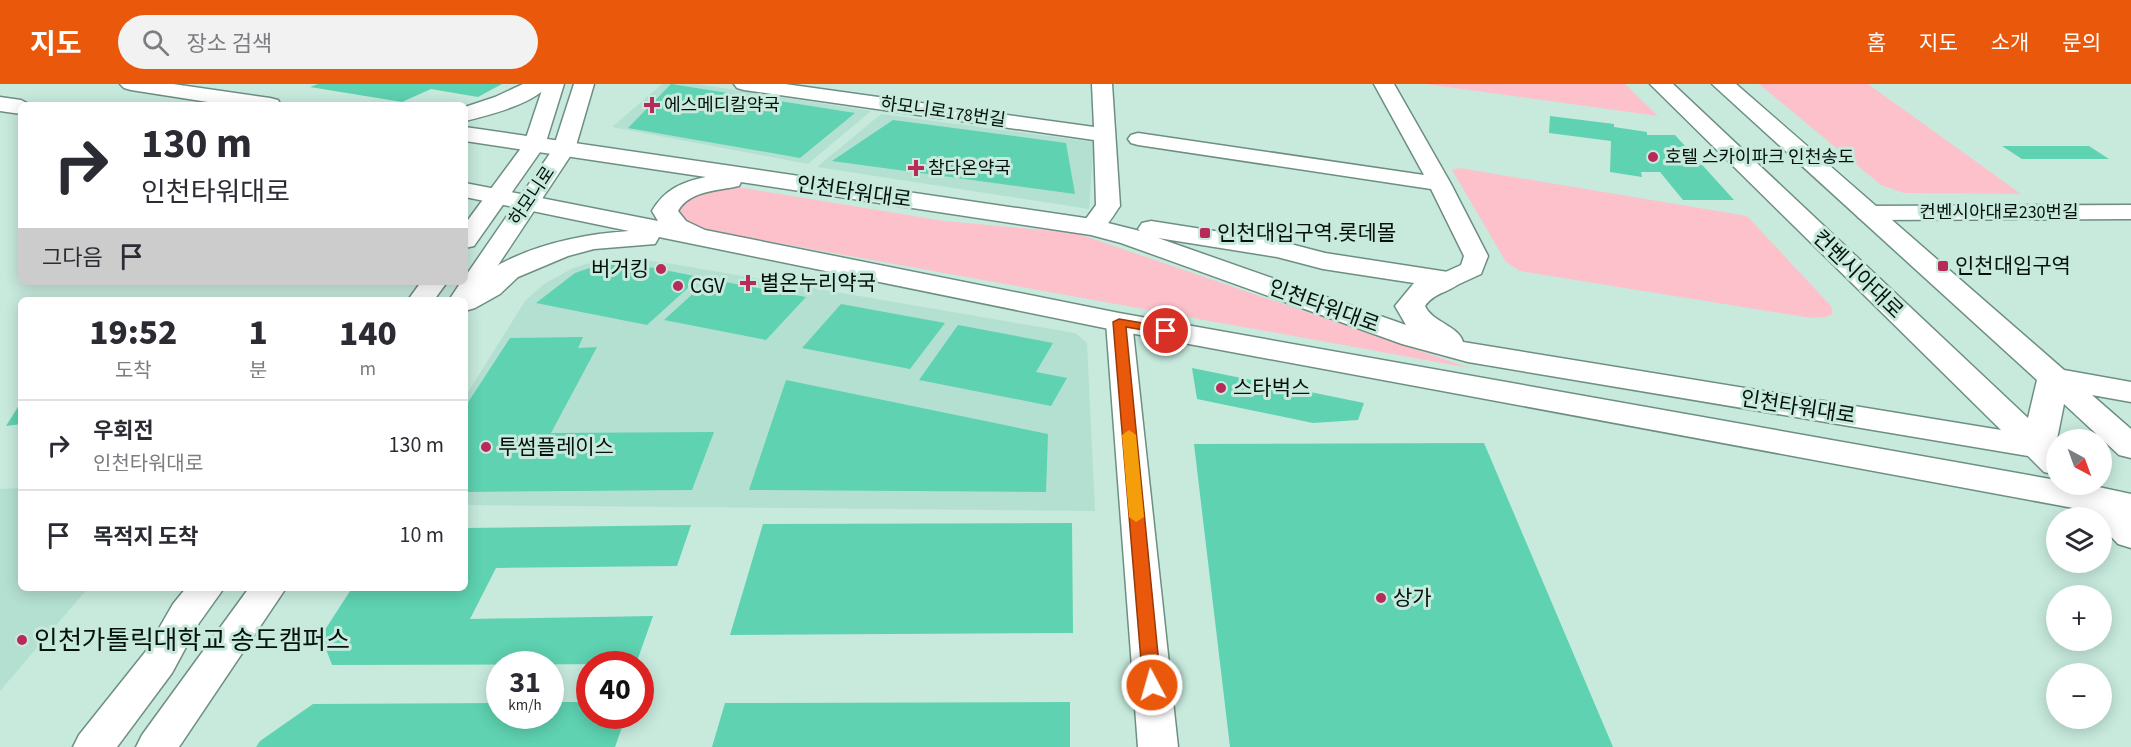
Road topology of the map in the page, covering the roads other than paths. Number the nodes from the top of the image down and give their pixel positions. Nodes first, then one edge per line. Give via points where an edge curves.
1 (131, 84) edge
2 (538, 84) edge
3 (554, 84) edge
4 (584, 84) edge
5 (744, 84) edge
6 (1102, 84) edge
7 (1384, 84) edge
8 (1661, 84) edge
9 (1723, 84) edge
10 (250, 102) edge
11 (0, 104) edge
12 (18, 107) edge
13 (468, 113) edge
14 (468, 134) edge
15 (1106, 135) junction
16 (1138, 140) dead end
17 (534, 145) junction
18 (564, 149) junction
19 (795, 183) junction
20 (1440, 184) junction
21 (468, 191) edge
22 (498, 196) junction
23 (527, 202) junction
24 (2131, 212) edge
25 (1867, 213) junction
26 (1092, 227) junction
27 (468, 237) edge
28 (699, 237) junction
29 (1392, 271) junction
30 (1448, 280) junction
31 (1417, 294) junction
32 (467, 297) edge
33 (468, 299) edge
34 (1119, 322) junction
35 (1468, 353) junction
36 (2053, 378) junction
37 (2131, 392) edge
38 (2049, 429) edge
39 (2131, 447) edge
40 (2046, 454) edge
41 (2046, 455) edge
42 (2046, 484) edge
43 (2090, 495) edge
44 (2098, 495) edge
45 (2131, 506) edge
46 (2131, 535) edge
47 (204, 591) edge
48 (266, 591) edge
49 (93, 747) edge
50 (156, 747) edge
51 (1158, 747) edge

1 - 10 main road
2 - 13 main road via 496,106
3 - 17 street, 하모니로
4 - 18 street, 하모니로
5 - 15 street, 하모니로178번길
6 - 15 street
7 - 20 street
8 - 40 main road, 컨벤시아대로
9 - 25 main road
11 - 12 main road
14 - 17 main road, 인천타워대로
15 - 26 street via 1108,206
16 - 20 street
17 - 18 main road, 인천타워대로
17 - 22 street, 하모니로
18 - 19 main road, 인천타워대로
18 - 23 street, 하모니로
19 - 26 main road, 인천타워대로
19 - 28 main road via 753,180 690,190 668,204 665,211 673,225
20 - 30 street via 1476,256 1472,269
21 - 22 main road, 인천타워대로
22 - 23 main road, 인천타워대로
22 - 27 street, 하모니로
23 - 28 main road, 인천타워대로
23 - 32 street, 하모니로
24 - 25 street, 컨벤시아대로230번길
25 - 36 main road
26 - 29 main road via 1147,228
26 - 35 main road, 인천타워대로 via 1413,338
28 - 33 main road via 594,241 558,250 508,271 490,288
28 - 34 main road, 인천타워대로
29 - 30 main road
29 - 31 main road via 1415,284
30 - 31 main road via 1425,287
31 - 35 main road via 1410,306 1416,319
34 - 42 main road, 인천타워대로
34 - 51 street
35 - 41 main road, 인천타워대로
36 - 37 main road
36 - 38 main road
36 - 39 main road
43 - 46 main road
44 - 45 main road, 인천타워대로
47 - 49 street via 159,662
48 - 50 street

